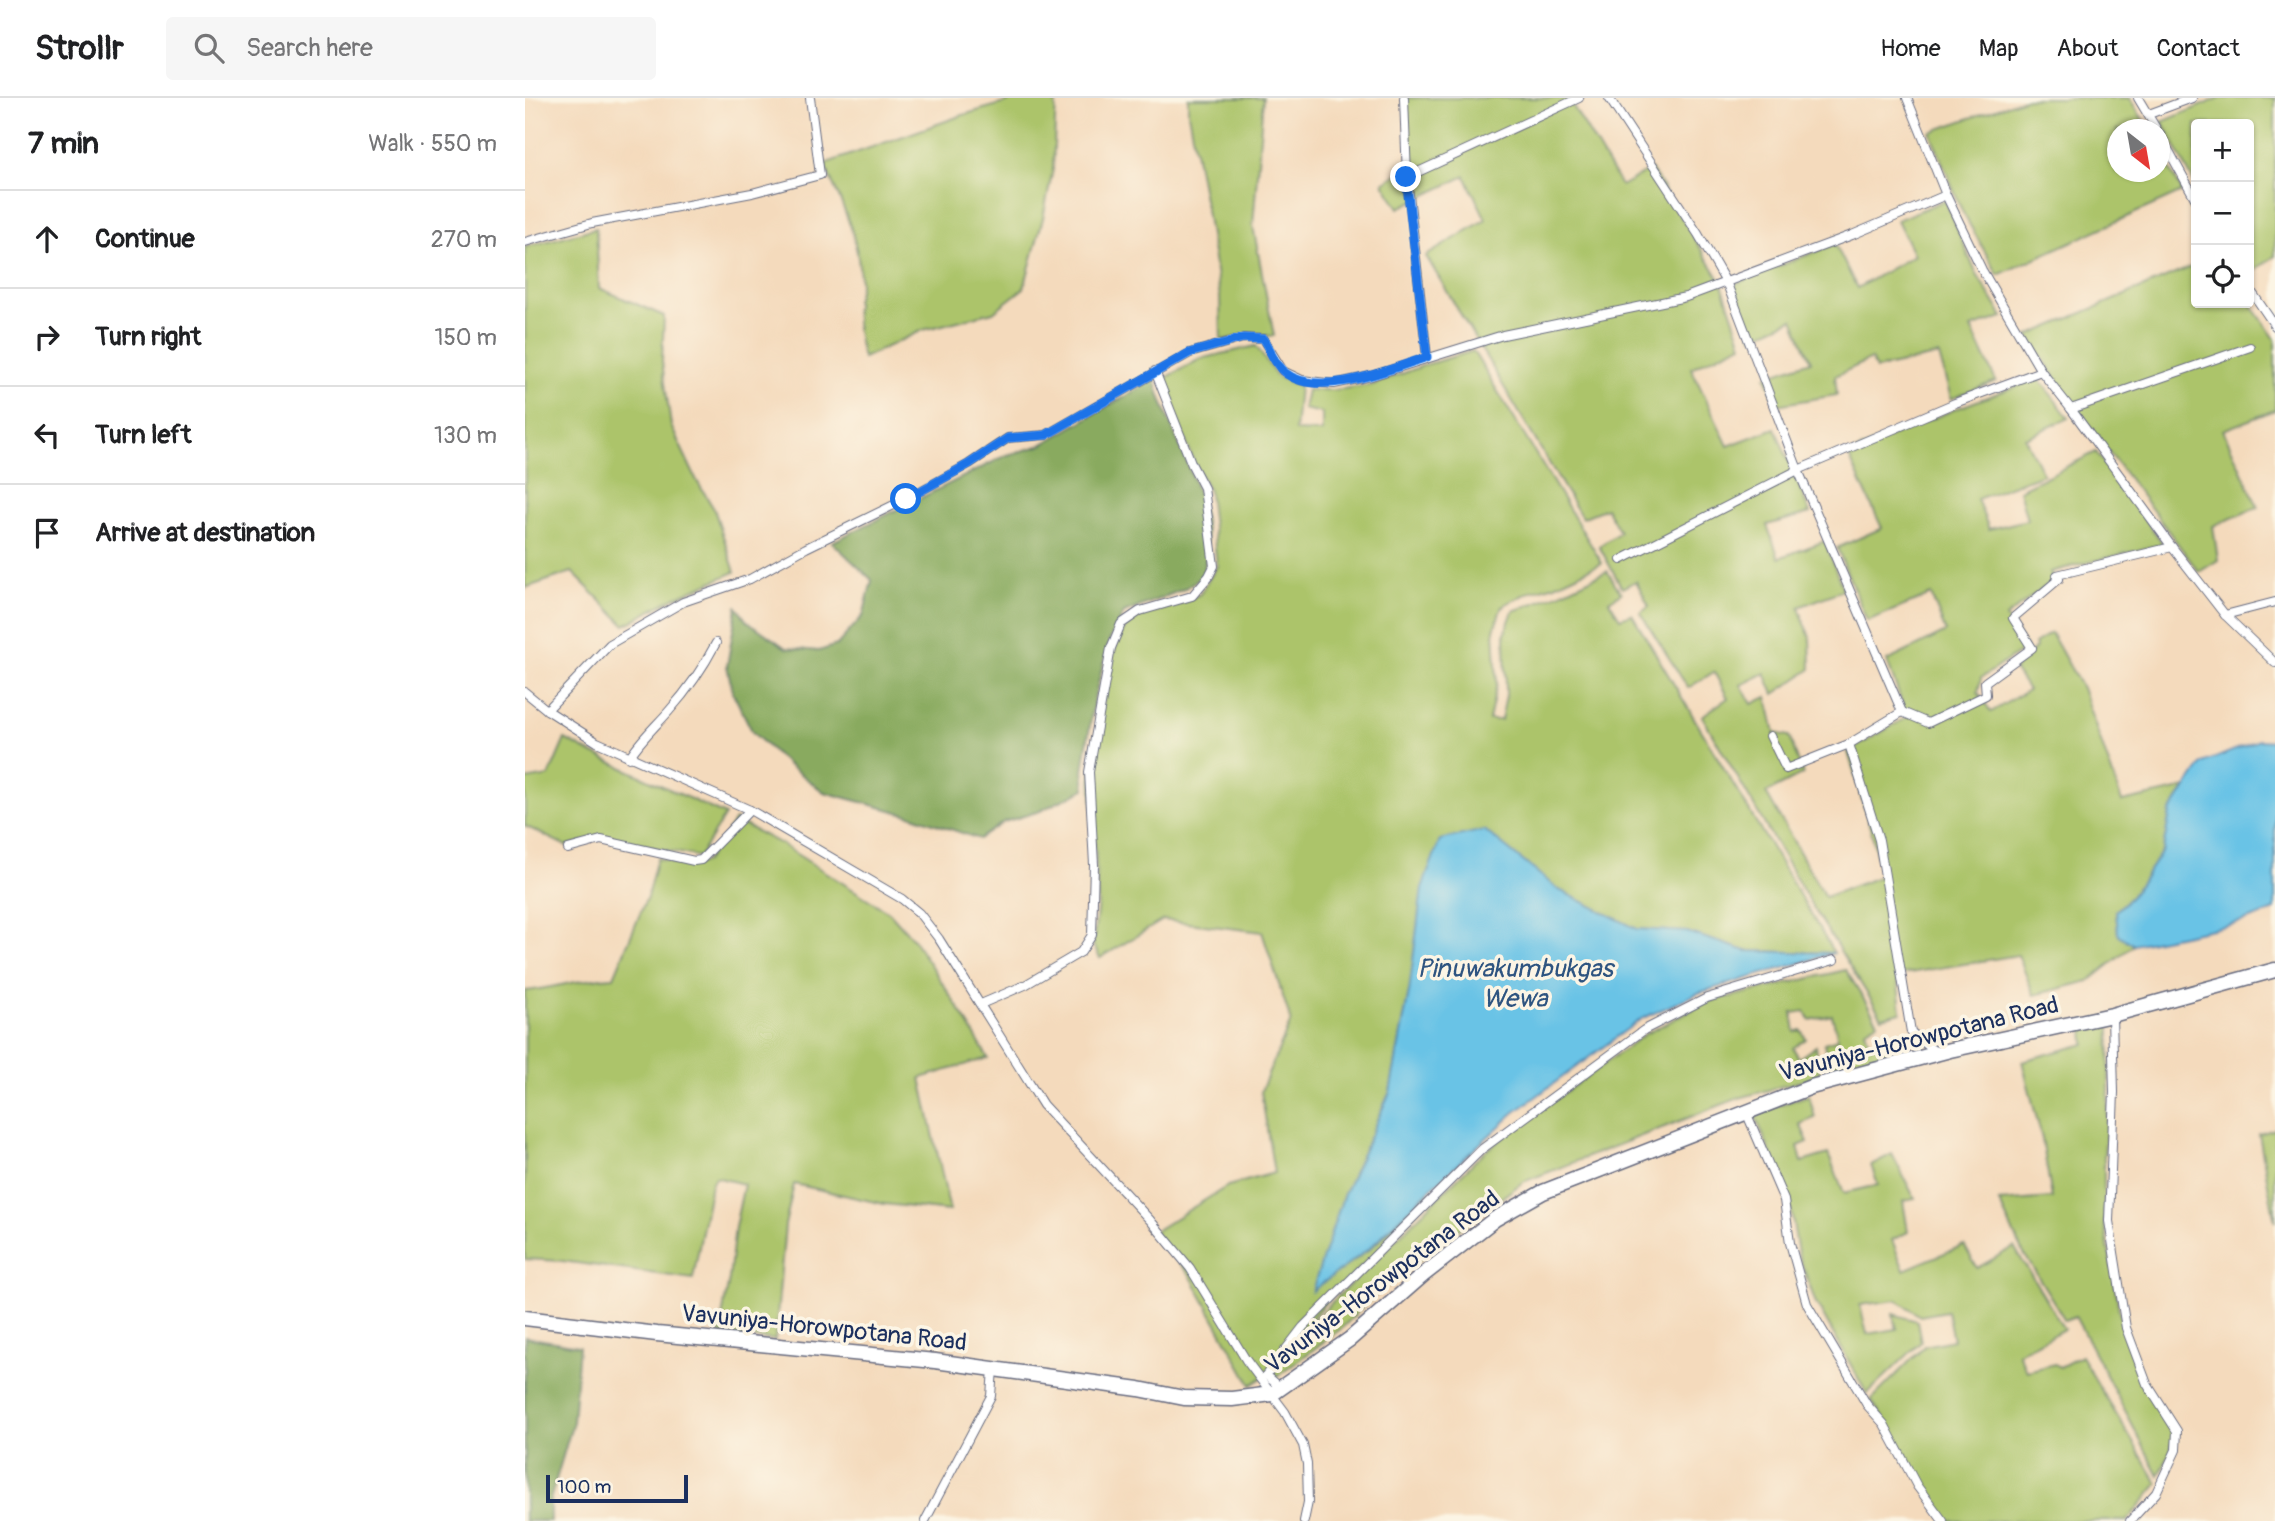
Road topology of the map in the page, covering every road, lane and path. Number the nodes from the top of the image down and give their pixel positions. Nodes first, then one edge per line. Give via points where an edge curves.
1 (810, 98) edge
2 (1404, 98) edge
3 (1579, 98) edge
4 (1609, 98) edge
5 (1907, 98) edge
6 (2138, 98) edge
7 (2192, 98) edge
8 (2149, 114) junction
9 (2152, 119) edge
10 (2170, 153) edge
11 (1406, 177) junction
12 (2191, 191) edge
13 (1946, 195) junction
14 (525, 242) edge
15 (1727, 284) junction
16 (2254, 296) edge
17 (2275, 327) edge
18 (2250, 347) dead end
19 (1427, 357) junction
20 (2041, 371) junction
21 (1155, 372) junction
22 (2071, 409) junction
23 (1798, 470) junction
24 (2172, 548) junction
25 (1621, 560) dead end
26 (2275, 602) edge
27 (2225, 615) junction
28 (716, 642) dead end
29 (2275, 663) edge
30 (525, 692) edge
31 (547, 710) junction
32 (1902, 712) junction
33 (1770, 736) dead end
34 (1849, 744) junction
35 (629, 758) junction
36 (750, 810) junction
37 (568, 849) dead end
38 (1834, 960) dead end
39 (2275, 970) edge
40 (981, 1004) junction
41 (2112, 1015) junction
42 (1938, 1054) junction
43 (1745, 1112) junction
44 (525, 1318) edge
45 (993, 1369) junction
46 (1277, 1391) junction
47 (926, 1521) edge
48 (1304, 1521) edge
49 (1943, 1521) edge
50 (2130, 1521) edge

1 - 14 street via 820,175 752,193 592,223
2 - 11 street
3 - 11 street
4 - 15 street
5 - 13 street
6 - 8 street
7 - 8 street
8 - 9 street
10 - 12 street
11 - 19 street
13 - 15 street
13 - 20 street via 1982,270
15 - 19 street
15 - 23 street
16 - 17 street
18 - 22 street
19 - 21 street via 1334,384 1301,380 1283,372 1263,339 1243,338 1189,353
20 - 22 street
20 - 23 street
21 - 31 street via 1046,435 1008,438 906,499 750,579 683,602 610,644
21 - 40 street via 1204,488 1214,566 1192,596 1140,611 1121,624 1111,648 1089,772 1092,935 1081,952
22 - 24 street
23 - 25 street
23 - 32 street
24 - 27 street
24 - 32 street via 2057,575 2059,579 2013,618 2032,648 1986,682 1986,695 1928,723
26 - 27 street
27 - 29 street
28 - 35 street via 699,674
30 - 31 street
31 - 35 street
32 - 34 street
33 - 34 street via 1786,769
34 - 42 street via 1879,841 1911,1032
35 - 36 street
36 - 37 street via 701,860 601,840
36 - 40 street via 902,899 939,939
38 - 46 street via 1706,998 1644,1030 1482,1149 1303,1327 1266,1375
39 - 41 highway, Vavuniya-Horowpotana Road
40 - 46 street via 1043,1105 1190,1268 1246,1360
41 - 42 highway, Vavuniya-Horowpotana Road
41 - 50 street via 2109,1221 2119,1288 2126,1328 2147,1384 2177,1431 2176,1450 2156,1493
42 - 43 highway, Vavuniya-Horowpotana Road via 1811,1087
43 - 46 highway, Vavuniya-Horowpotana Road via 1543,1192 1495,1219 1350,1339
43 - 49 street via 1784,1200 1807,1304
44 - 45 highway, Vavuniya-Horowpotana Road
45 - 46 highway, Vavuniya-Horowpotana Road via 1184,1398 1232,1399
45 - 47 street via 991,1396
46 - 48 street via 1303,1445 1307,1464

